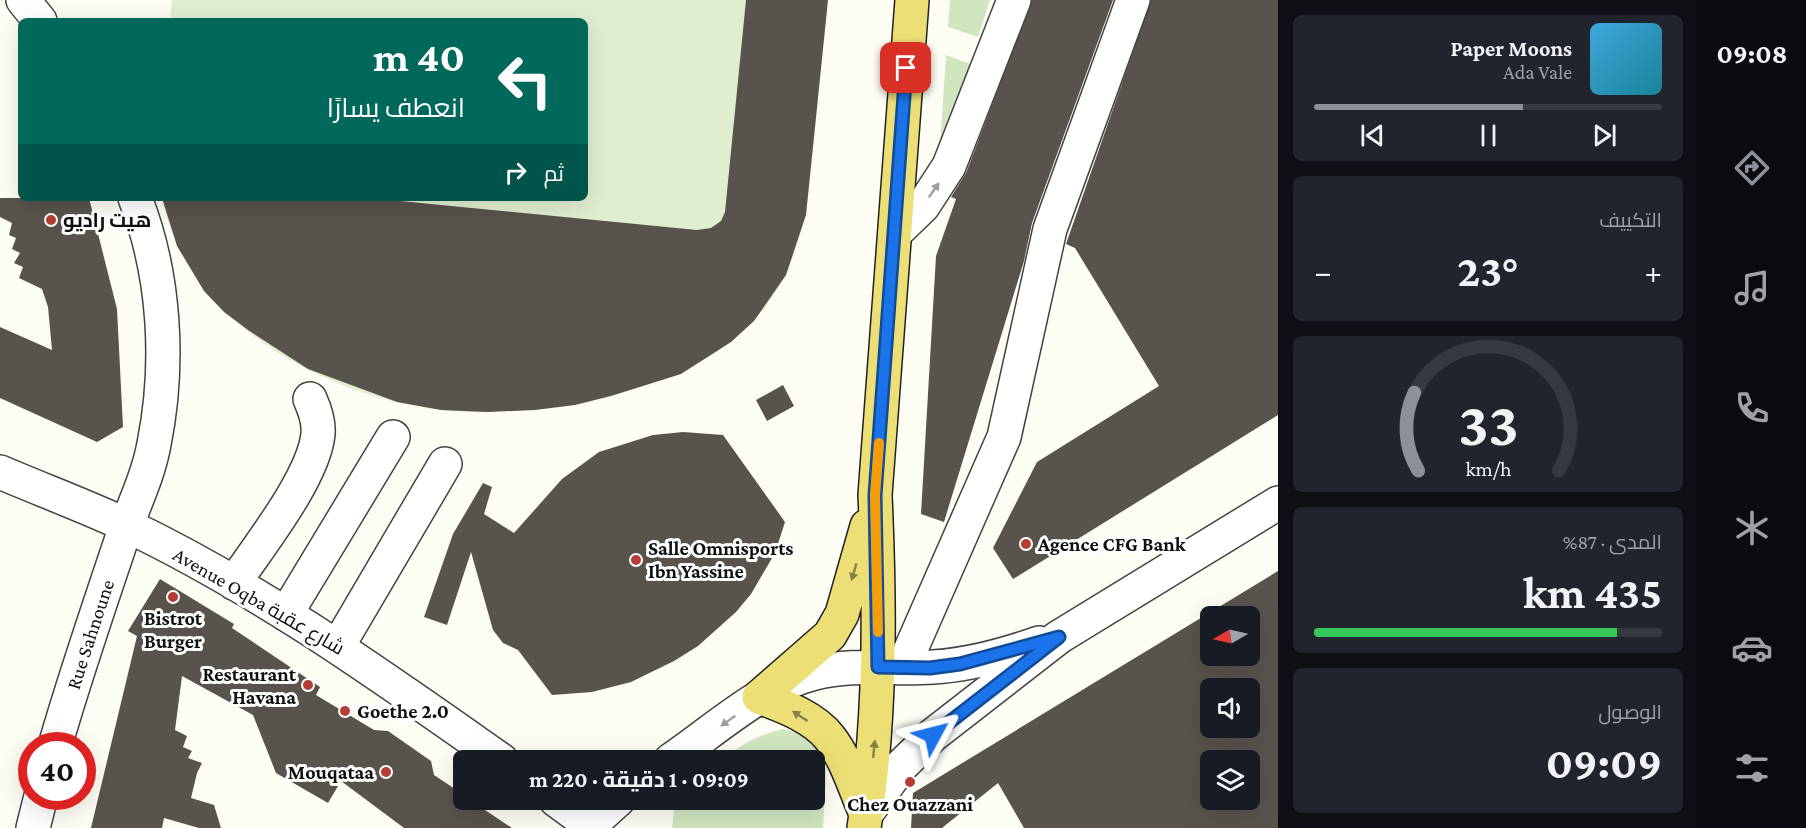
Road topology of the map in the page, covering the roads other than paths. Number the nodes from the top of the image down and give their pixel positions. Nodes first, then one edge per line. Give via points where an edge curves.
1 (23, 0) edge
2 (912, 0) edge
3 (1014, 0) edge
4 (1133, 0) edge
5 (38, 18) edge
6 (136, 201) edge
7 (895, 233) junction
8 (310, 399) dead end
9 (393, 437) dead end
10 (445, 464) dead end
11 (0, 472) edge
12 (875, 495) junction
13 (1278, 502) edge
14 (127, 525) junction
15 (234, 583) junction
16 (286, 614) junction
17 (1059, 637) junction
18 (338, 646) junction
19 (890, 667) junction
20 (759, 697) junction
21 (59, 732) edge
22 (487, 750) edge
23 (685, 750) edge
24 (38, 810) edge
25 (569, 810) edge
26 (608, 810) edge
27 (865, 821) edge
28 (590, 827) edge
29 (33, 828) edge

1 - 5 street
2 - 7 main road
7 -> 3 street via 923,206 949,166
4 - 19 street via 1047,241 1004,437
6 - 14 street, Rue Sahnoune via 157,282 163,351 154,446 145,482
7 - 12 main road
8 - 15 street via 318,433 308,466
9 - 16 street
10 - 18 street
11 - 14 street, Avenue Oqba شارع عقبة
12 - 19 main road
12 -> 20 main road via 842,614 830,635
13 - 17 street
14 - 15 street, Avenue Oqba شارع عقبة
14 - 21 street, Rue Sahnoune
15 - 16 street, Avenue Oqba شارع عقبة
16 - 18 street, Avenue Oqba شارع عقبة
17 - 19 street via 960,664
17 - 27 street via 933,735 901,766
18 - 22 street, Avenue Oqba شارع عقبة
19 - 20 street via 842,667 812,674
27 -> 19 main road
20 -> 23 street
27 -> 20 main road via 830,737 792,710
24 - 29 street
25 - 28 street
26 - 28 street

